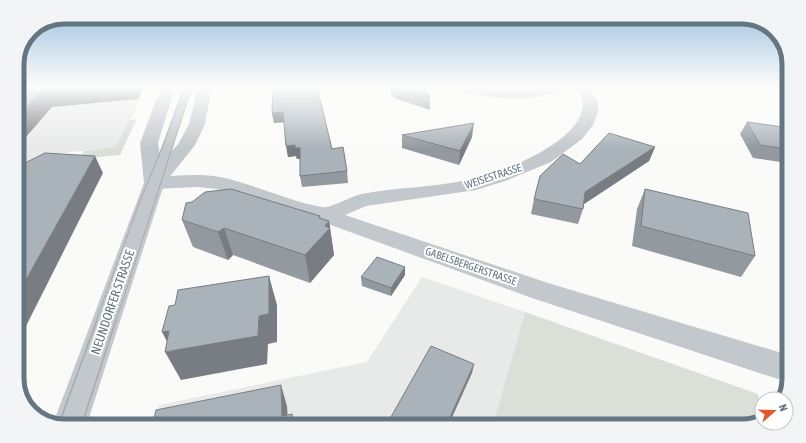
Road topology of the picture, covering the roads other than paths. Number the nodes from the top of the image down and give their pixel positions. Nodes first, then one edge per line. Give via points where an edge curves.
1 (161, 108) edge
2 (181, 108) edge
3 (201, 108) edge
4 (590, 108) edge
5 (154, 183) junction
6 (325, 215) junction
7 (782, 367) edge
8 (72, 419) edge

1 - 5 street, NEUNDORFER STRASSE via 149,143
2 - 5 lane, NEUNDORFER STRASSE
3 - 5 street, NEUNDORFER STRASSE via 197,124 186,145
4 - 6 street, WEISESTRASSE via 585,125 576,135 545,158 469,186 362,200
5 - 6 street, GABELSBERGERSTRASSE via 197,181 220,184
5 - 8 street, NEUNDORFER STRASSE
6 - 7 street, GABELSBERGERSTRASSE via 541,291

